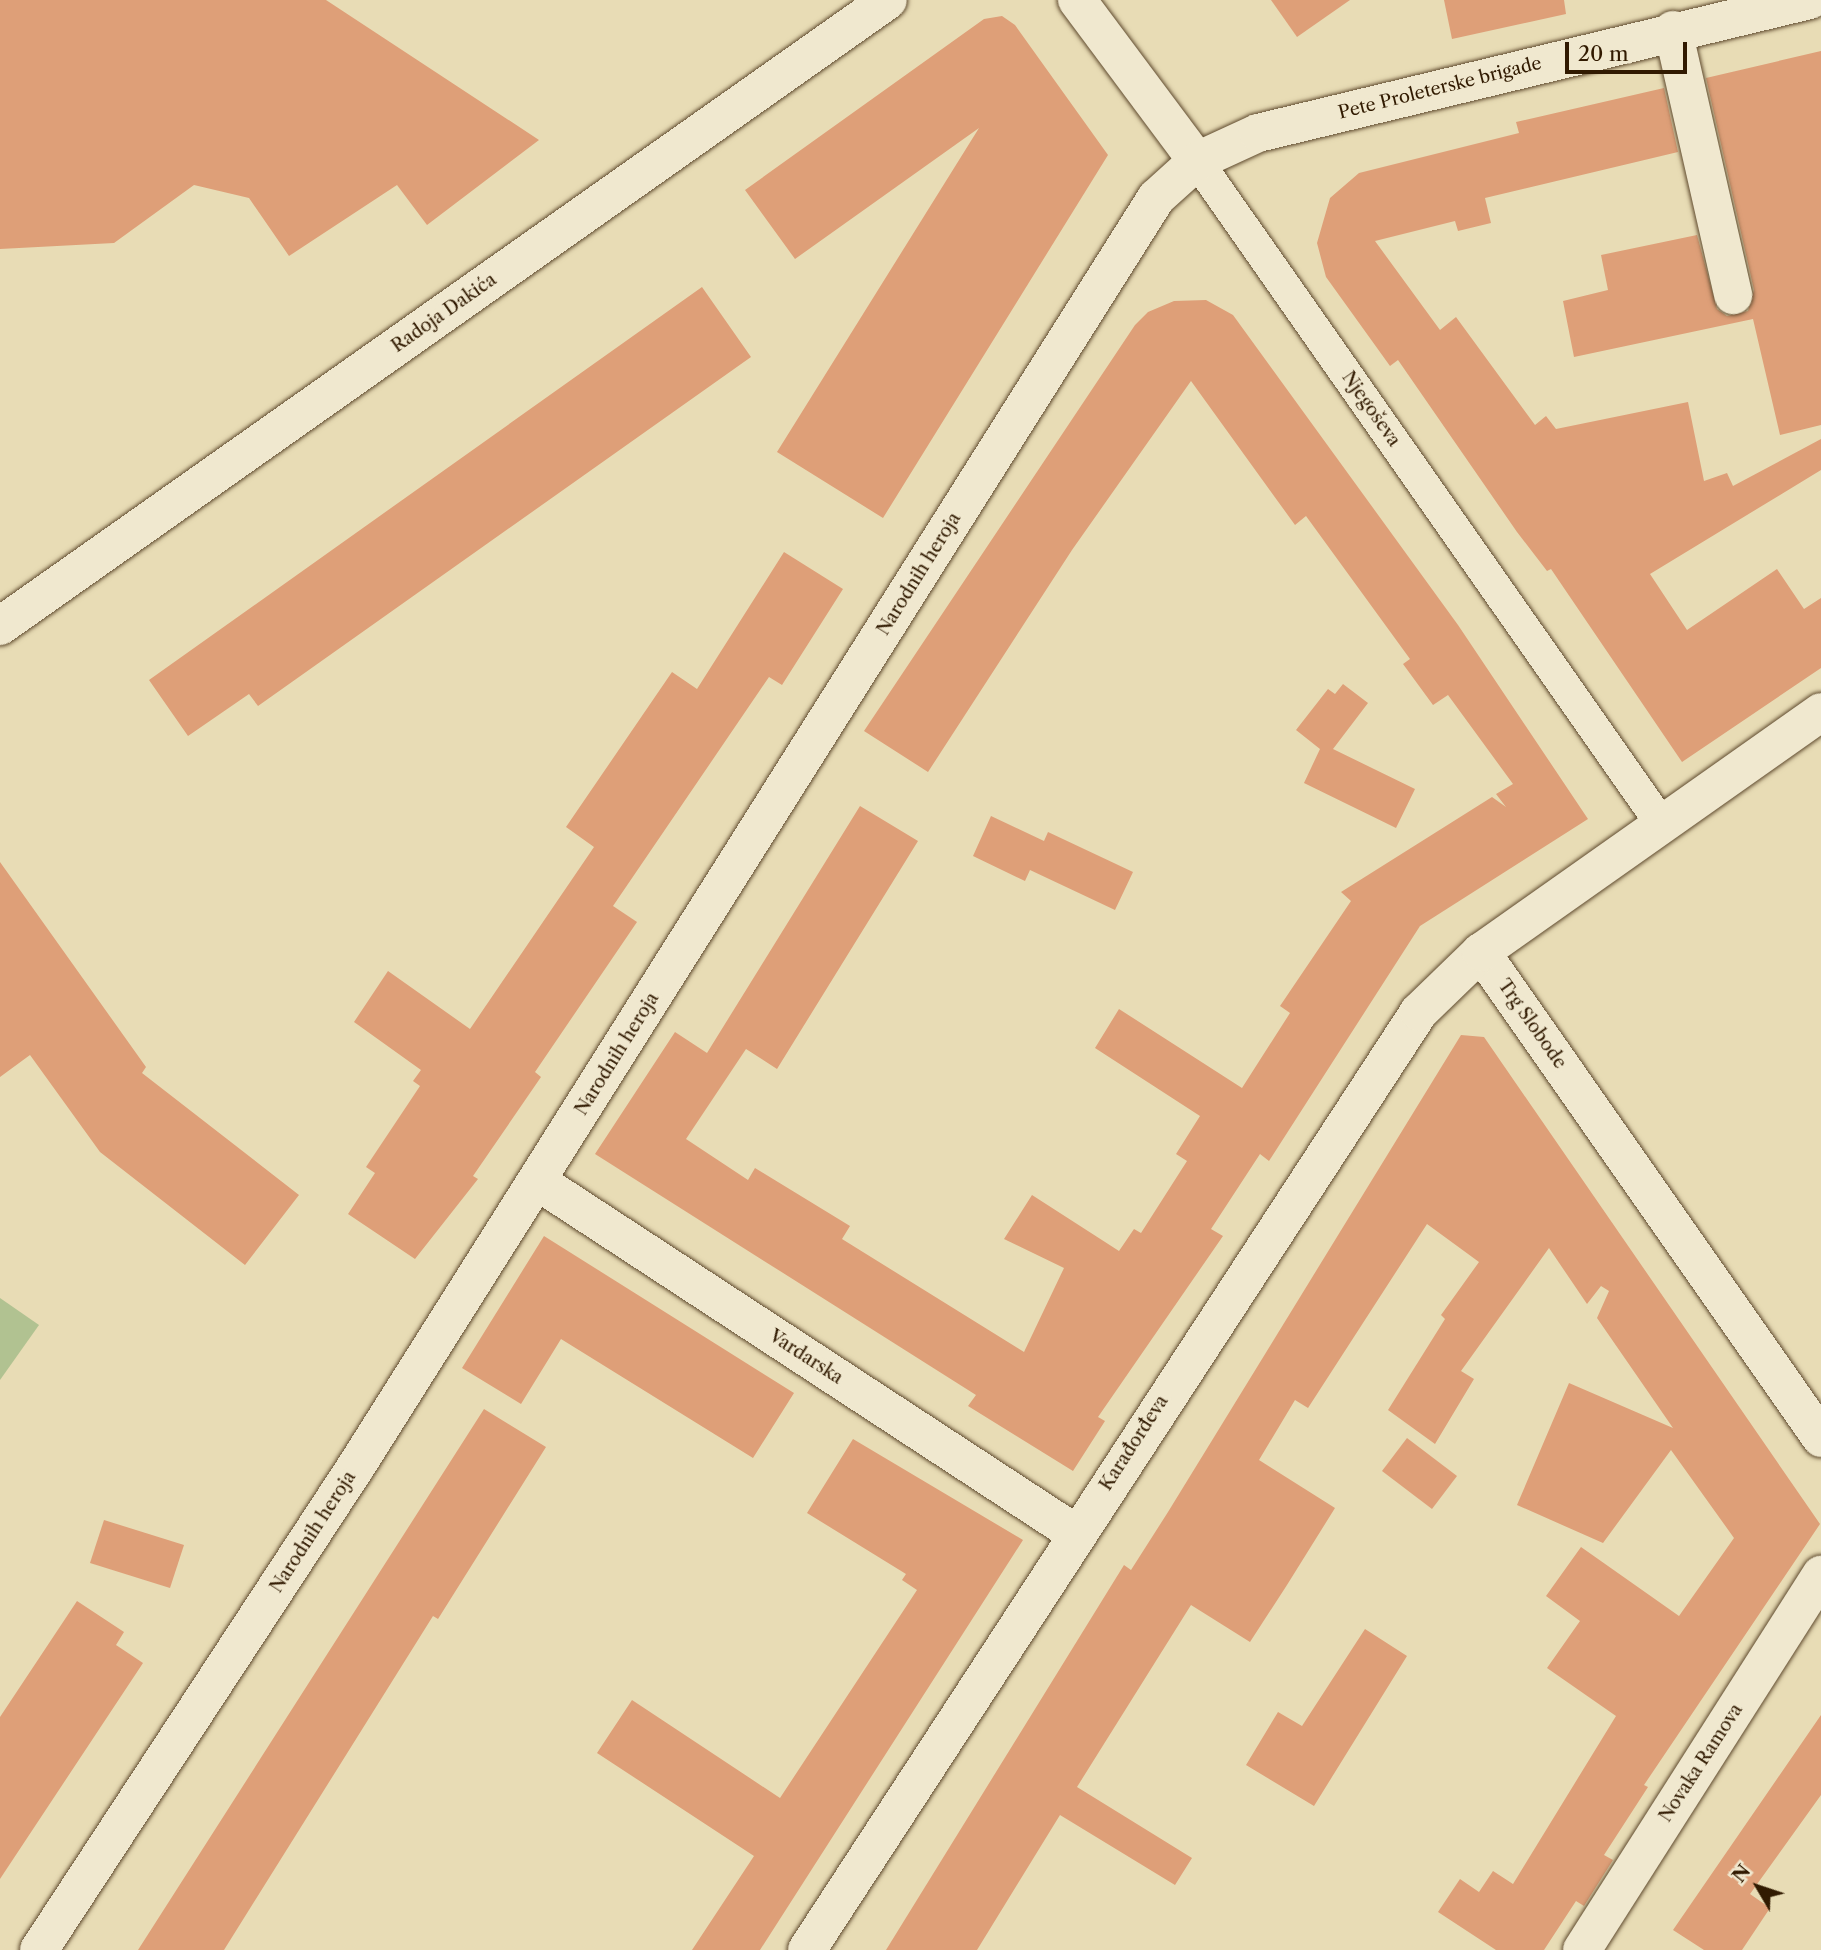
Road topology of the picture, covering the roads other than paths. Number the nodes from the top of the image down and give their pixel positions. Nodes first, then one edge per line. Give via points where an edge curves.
1 (888, 0) edge
2 (1077, 0) edge
3 (1810, 0) edge
4 (1759, 6) edge
5 (1673, 30) junction
6 (1197, 161) junction
7 (1733, 295) dead end
8 (0, 626) edge
9 (1821, 712) edge
10 (1660, 822) junction
11 (1481, 952) junction
12 (537, 1181) junction
13 (1821, 1438) edge
14 (1075, 1533) junction
15 (1821, 1575) edge
16 (39, 1950) edge
17 (807, 1950) edge
18 (1582, 1950) edge

1 - 8 street, Radoja Dakića
2 - 6 street, Njegoševa
3 - 4 street, Pete Proleterske brigade
4 - 5 street, Pete Proleterske brigade
5 - 6 street, Pete Proleterske brigade via 1258,133
5 - 7 street
6 - 10 street, Njegoševa
6 - 12 street, Narodnih heroja via 1156,198
9 - 10 street
10 - 11 street
11 - 13 street, Trg Slobode
11 - 14 street, Karađorđeva via 1419,1012
12 - 14 street, Vardarska
12 - 16 street, Narodnih heroja
14 - 17 street, Karađorđeva
15 - 18 street, Novaka Ramova

